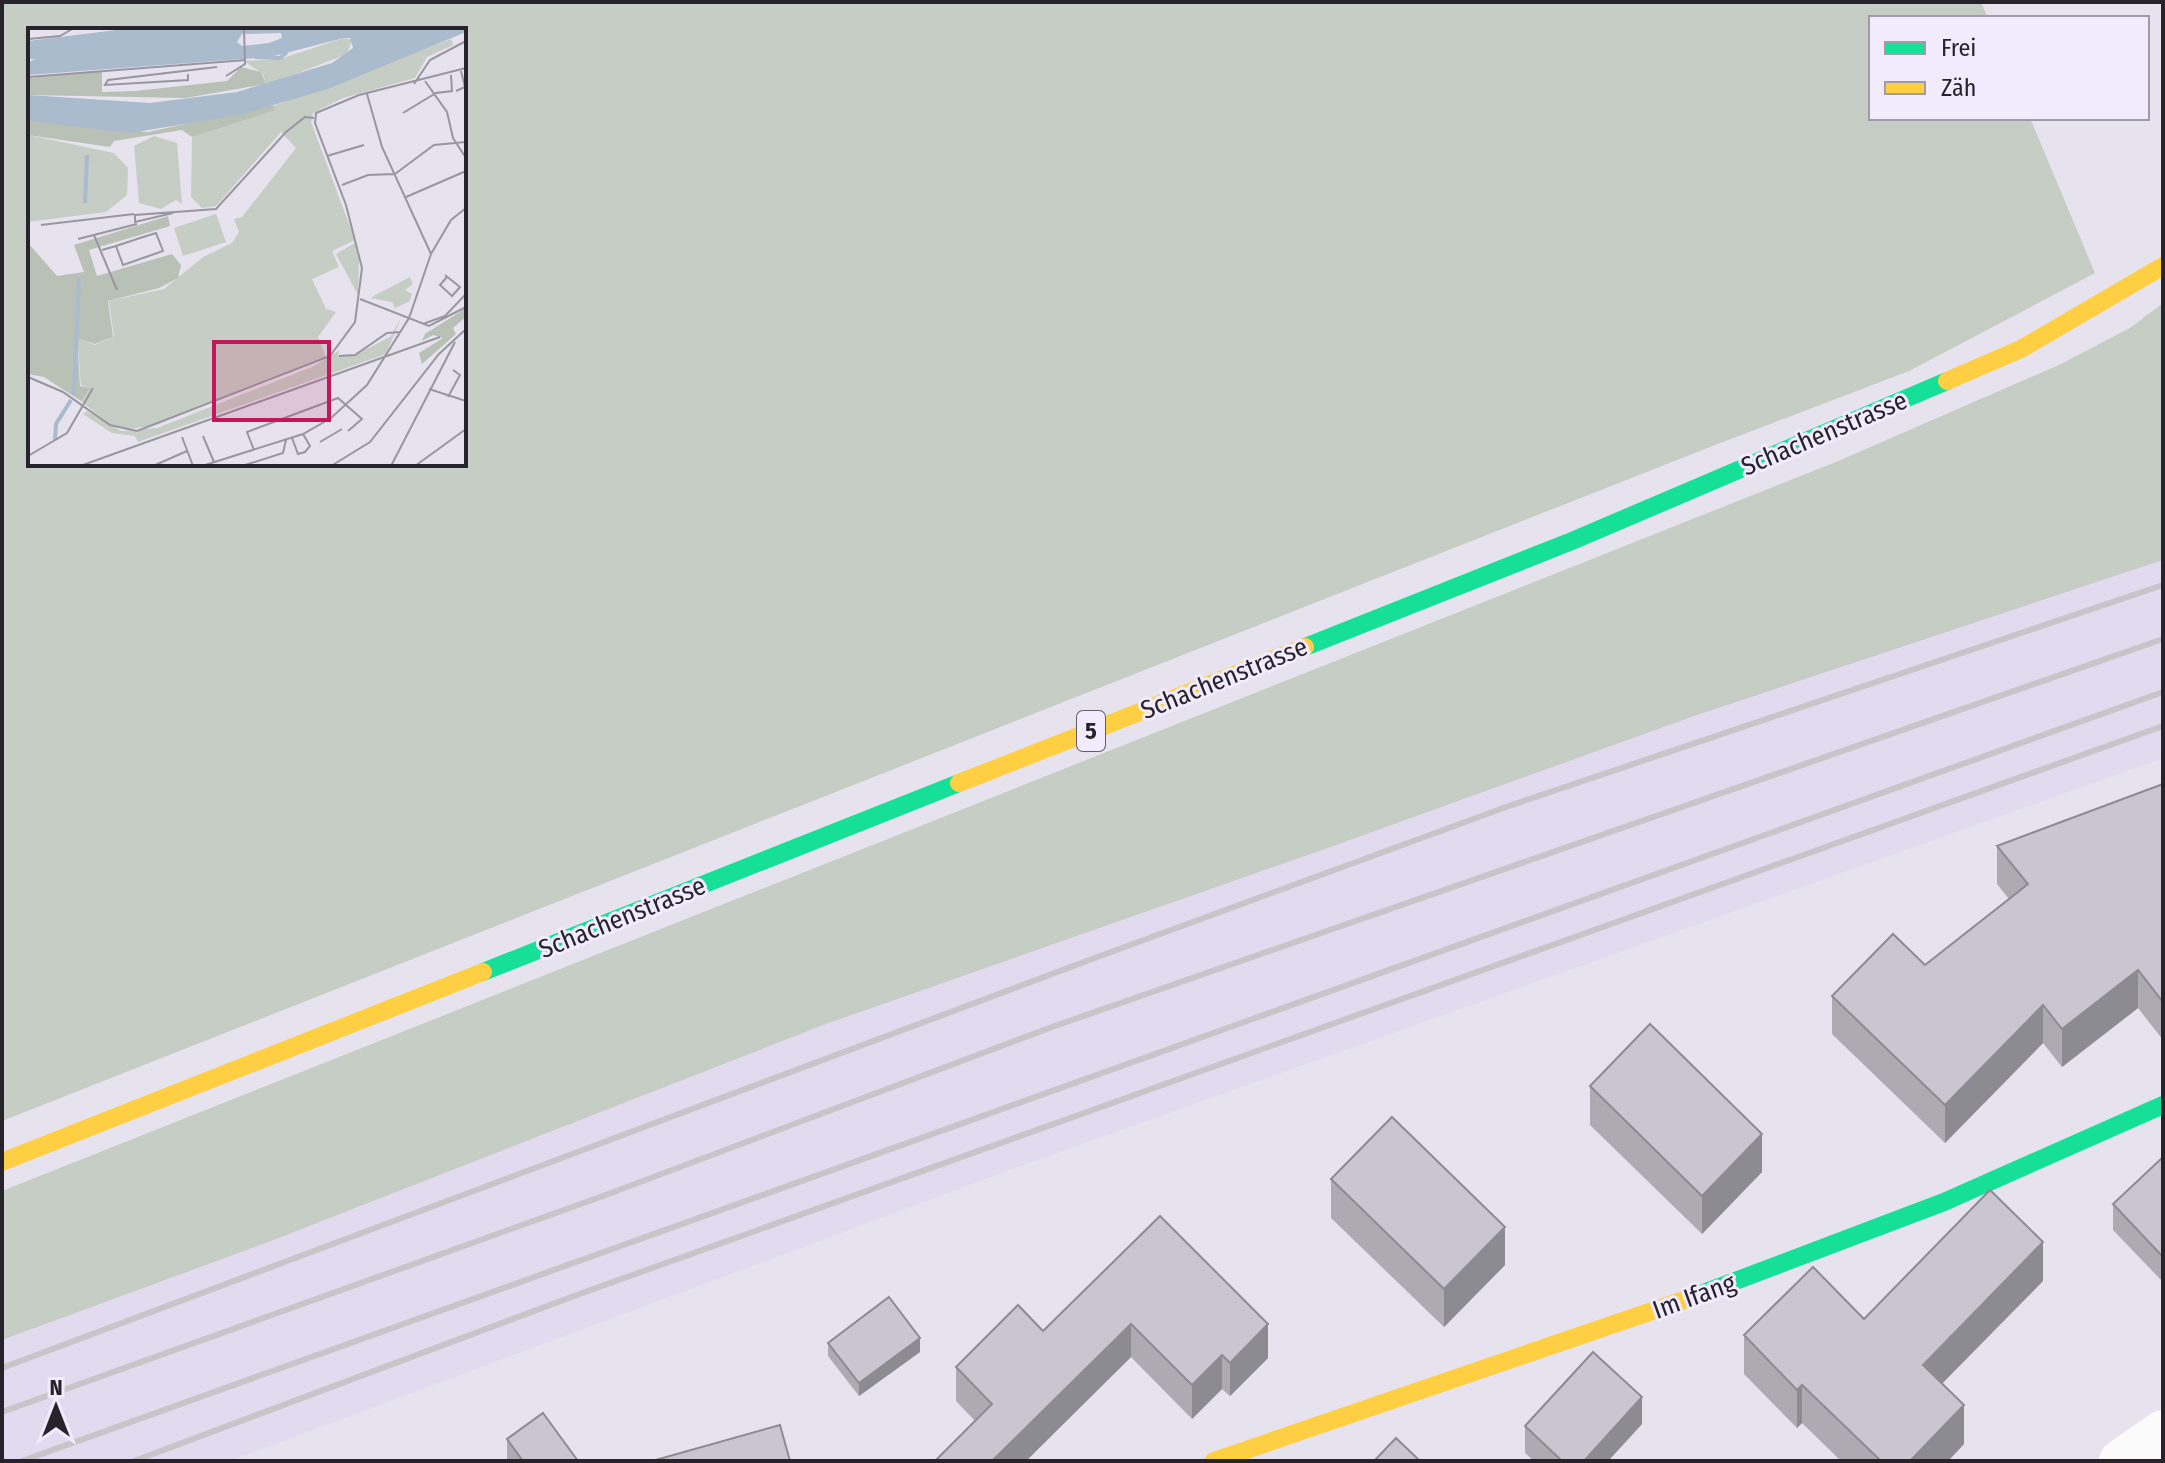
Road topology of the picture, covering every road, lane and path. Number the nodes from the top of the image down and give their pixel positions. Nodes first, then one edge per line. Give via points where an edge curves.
1 (2163, 266) edge
2 (2163, 1105) edge
3 (2, 1162) edge
4 (2163, 1432) edge
5 (1214, 1461) edge
6 (2121, 1461) edge

1 - 3 main road, Schachenstrasse / 5 via 2021,349 1572,541
2 - 5 main road, Im Ifang via 1854,1239
4 - 6 street

